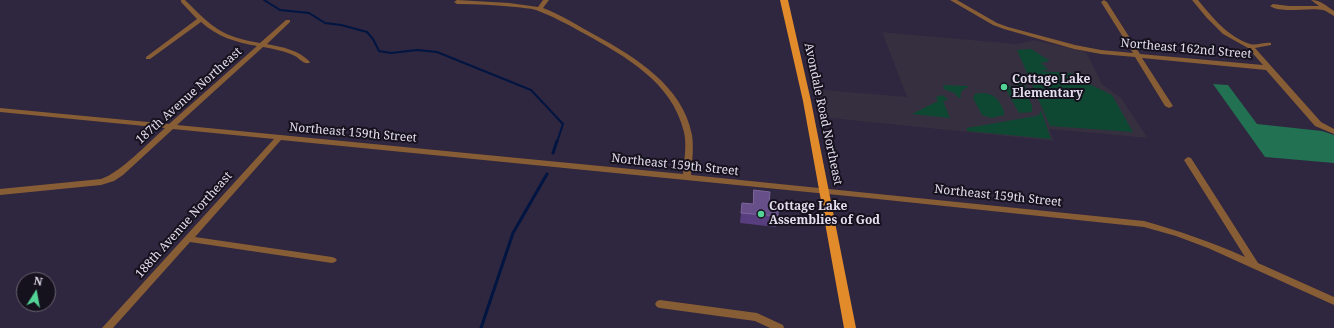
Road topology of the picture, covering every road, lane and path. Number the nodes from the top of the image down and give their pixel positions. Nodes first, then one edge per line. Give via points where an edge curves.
1 (546, 0) edge
2 (784, 0) edge
3 (953, 0) edge
4 (1195, 0) edge
5 (1314, 0) edge
6 (183, 1) dead end
7 (457, 2) dead end
8 (1104, 2) dead end
9 (1273, 6) dead end
10 (1326, 8) junction
11 (539, 10) junction
12 (1334, 14) edge
13 (202, 19) junction
14 (288, 21) dead end
15 (262, 44) junction
16 (1269, 44) dead end
17 (1250, 46) junction
18 (1139, 56) junction
19 (148, 58) dead end
20 (307, 62) dead end
21 (1269, 68) junction
22 (1169, 106) dead end
23 (0, 110) edge
24 (170, 128) junction
25 (1332, 132) edge
26 (279, 138) junction
27 (1188, 160) dead end
28 (687, 178) junction
29 (825, 191) junction
30 (0, 192) edge
31 (189, 239) junction
32 (332, 260) dead end
33 (1255, 267) junction
34 (1334, 301) edge
35 (660, 304) dead end
36 (107, 328) edge
37 (779, 328) edge
38 (850, 328) edge

1 - 11 street
2 - 29 main road, Avondale Road Northeast
3 - 18 street, Northeast 162nd Street via 1006,28 1074,47
4 - 17 street via 1225,33
5 - 10 street
6 - 13 street
7 - 11 street
8 - 18 street
9 - 10 street
10 - 12 street
11 - 28 street via 609,45 651,72 679,109 687,130
13 - 15 street via 222,34 241,41
13 - 19 street
14 - 15 street, 187th Avenue Northeast
15 - 20 street via 300,55
15 - 24 street, 187th Avenue Northeast
16 - 17 street
17 - 21 street
18 - 21 street, Northeast 162nd Street
18 - 22 street
21 - 25 street via 1310,116
23 - 24 street, Northeast 159th Street
24 - 26 street, Northeast 159th Street
24 - 30 street, 187th Avenue Northeast via 120,173 101,182
26 - 28 street, Northeast 159th Street
26 - 31 street, 188th Avenue Northeast
27 - 33 street
28 - 29 street, Northeast 159th Street
29 - 33 street, Northeast 159th Street via 1144,224 1211,246
29 - 38 main road, Avondale Road Northeast
31 - 32 street
31 - 36 street, 188th Avenue Northeast
33 - 34 street, Northeast 159th Street
35 - 37 street via 757,317

